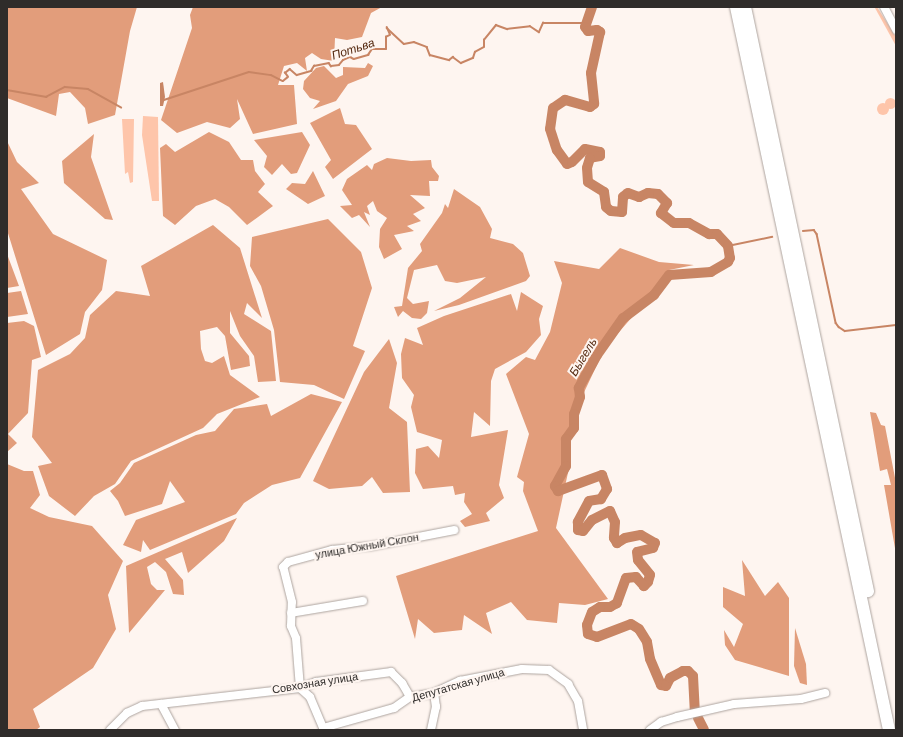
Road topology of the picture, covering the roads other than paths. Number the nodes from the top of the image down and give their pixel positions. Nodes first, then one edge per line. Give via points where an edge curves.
1 (736, 7) edge
2 (745, 7) edge
3 (884, 7) edge
4 (896, 30) edge
5 (454, 530) dead end
6 (363, 602) dead end
7 (291, 613) junction
8 (300, 688) junction
9 (825, 693) dead end
10 (434, 694) junction
11 (410, 697) junction
12 (161, 704) junction
13 (896, 724) edge
14 (323, 729) edge
15 (110, 730) edge
16 (175, 730) edge
17 (430, 730) edge
18 (583, 730) edge
19 (650, 730) edge
20 (889, 730) edge

1 - 20 highway
2 - 13 highway
3 - 4 street
5 - 7 street, улица Южный Склон via 372,546 332,550 288,562 283,567 292,602
6 - 7 street
7 - 8 street
8 - 11 street, Совхозная улица via 316,682 391,672 402,683
8 - 12 street, Совхозная улица
8 - 14 street via 310,696
9 - 19 street via 801,699 734,704 661,722
10 - 11 street, Депутатская улица
10 - 17 street via 436,707
10 - 18 street, Депутатская улица via 460,681 508,670 548,670 568,684 578,700
11 - 14 street, Депутатская улица via 394,708
12 - 15 street, Совхозная улица via 142,706 127,713
12 - 16 street

